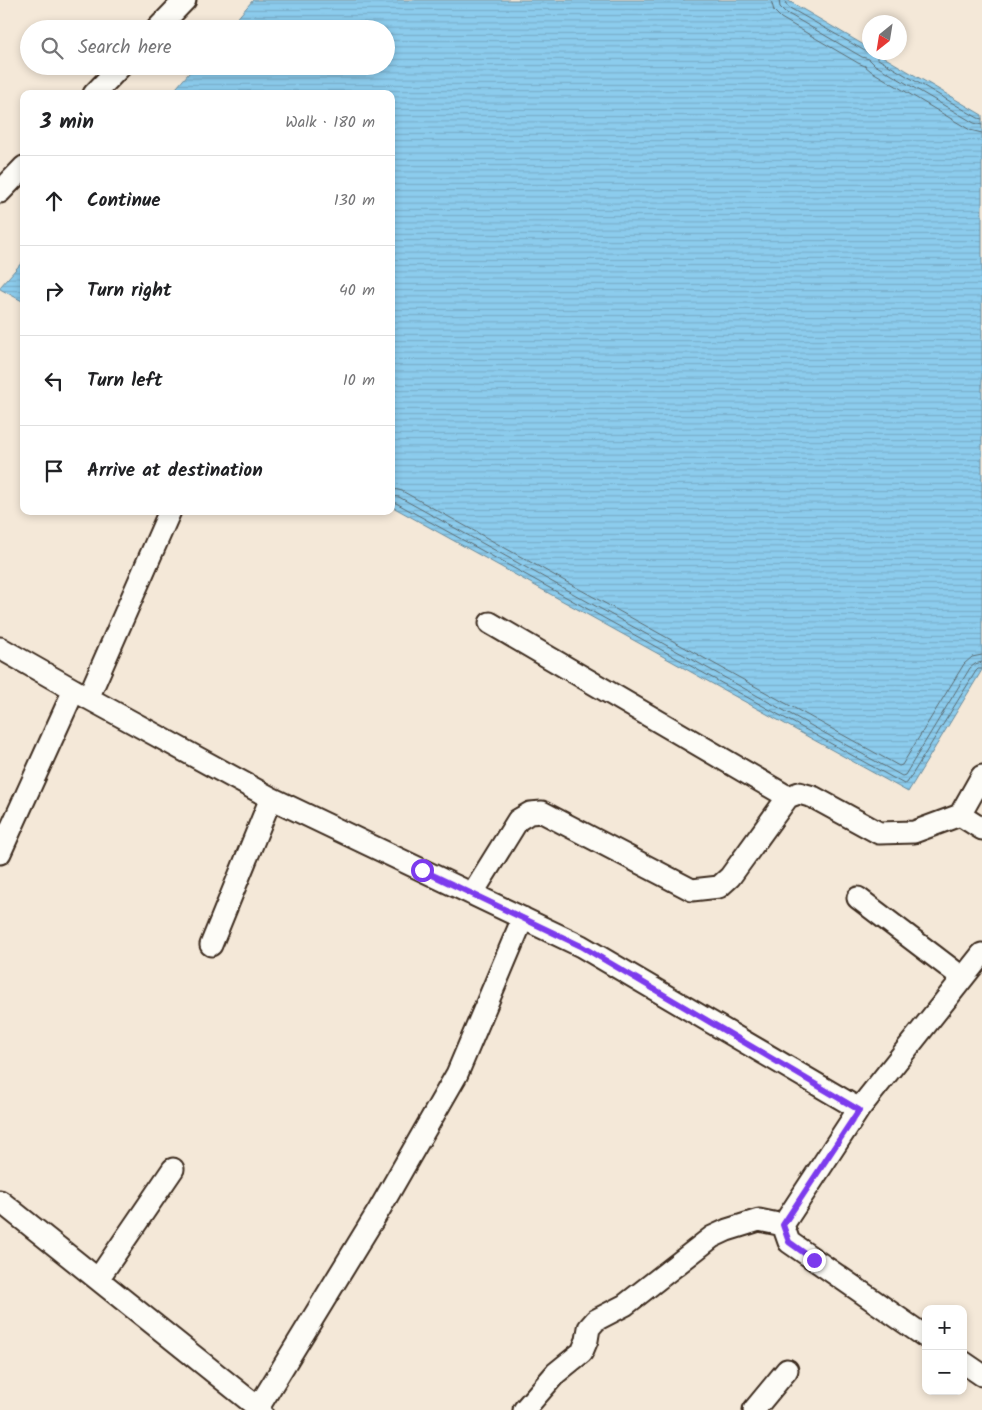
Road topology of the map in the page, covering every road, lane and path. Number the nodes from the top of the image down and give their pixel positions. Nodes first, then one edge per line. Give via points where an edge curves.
1 (185, 0) edge
2 (166, 20) edge
3 (112, 75) edge
4 (98, 90) edge
5 (20, 171) edge
6 (0, 192) edge
7 (168, 515) edge
8 (490, 623) dead end
9 (0, 648) edge
10 (81, 694) junction
11 (982, 776) edge
12 (271, 798) junction
13 (788, 798) junction
14 (960, 815) junction
15 (982, 829) edge
16 (0, 853) edge
17 (472, 894) junction
18 (858, 898) dead end
19 (523, 918) junction
20 (211, 945) dead end
21 (982, 954) edge
22 (963, 978) junction
23 (859, 1110) junction
24 (173, 1169) dead end
25 (0, 1201) edge
26 (783, 1225) junction
27 (98, 1279) junction
28 (922, 1334) edge
29 (967, 1365) edge
30 (788, 1370) dead end
31 (982, 1375) edge
32 (260, 1409) edge
33 (524, 1410) edge
34 (754, 1410) edge

1 - 2 street
3 - 4 street
5 - 6 street
7 - 10 street
8 - 13 street
9 - 10 street
10 - 12 street
10 - 16 street
11 - 14 street
12 - 17 street
12 - 20 street
13 - 14 street via 799,793 813,797 879,833 914,832
13 - 17 street via 730,877 719,887 692,890 542,812 530,813 518,820
14 - 15 street
17 - 19 street
18 - 22 street
19 - 23 street via 581,946
19 - 32 street via 457,1074
21 - 22 street
22 - 23 street
23 - 26 street
24 - 27 street
25 - 27 street
26 - 28 street via 789,1242
26 - 33 street via 759,1220 712,1237 625,1305 596,1320 589,1328 582,1352 556,1373
27 - 32 street
29 - 31 street
30 - 34 street

